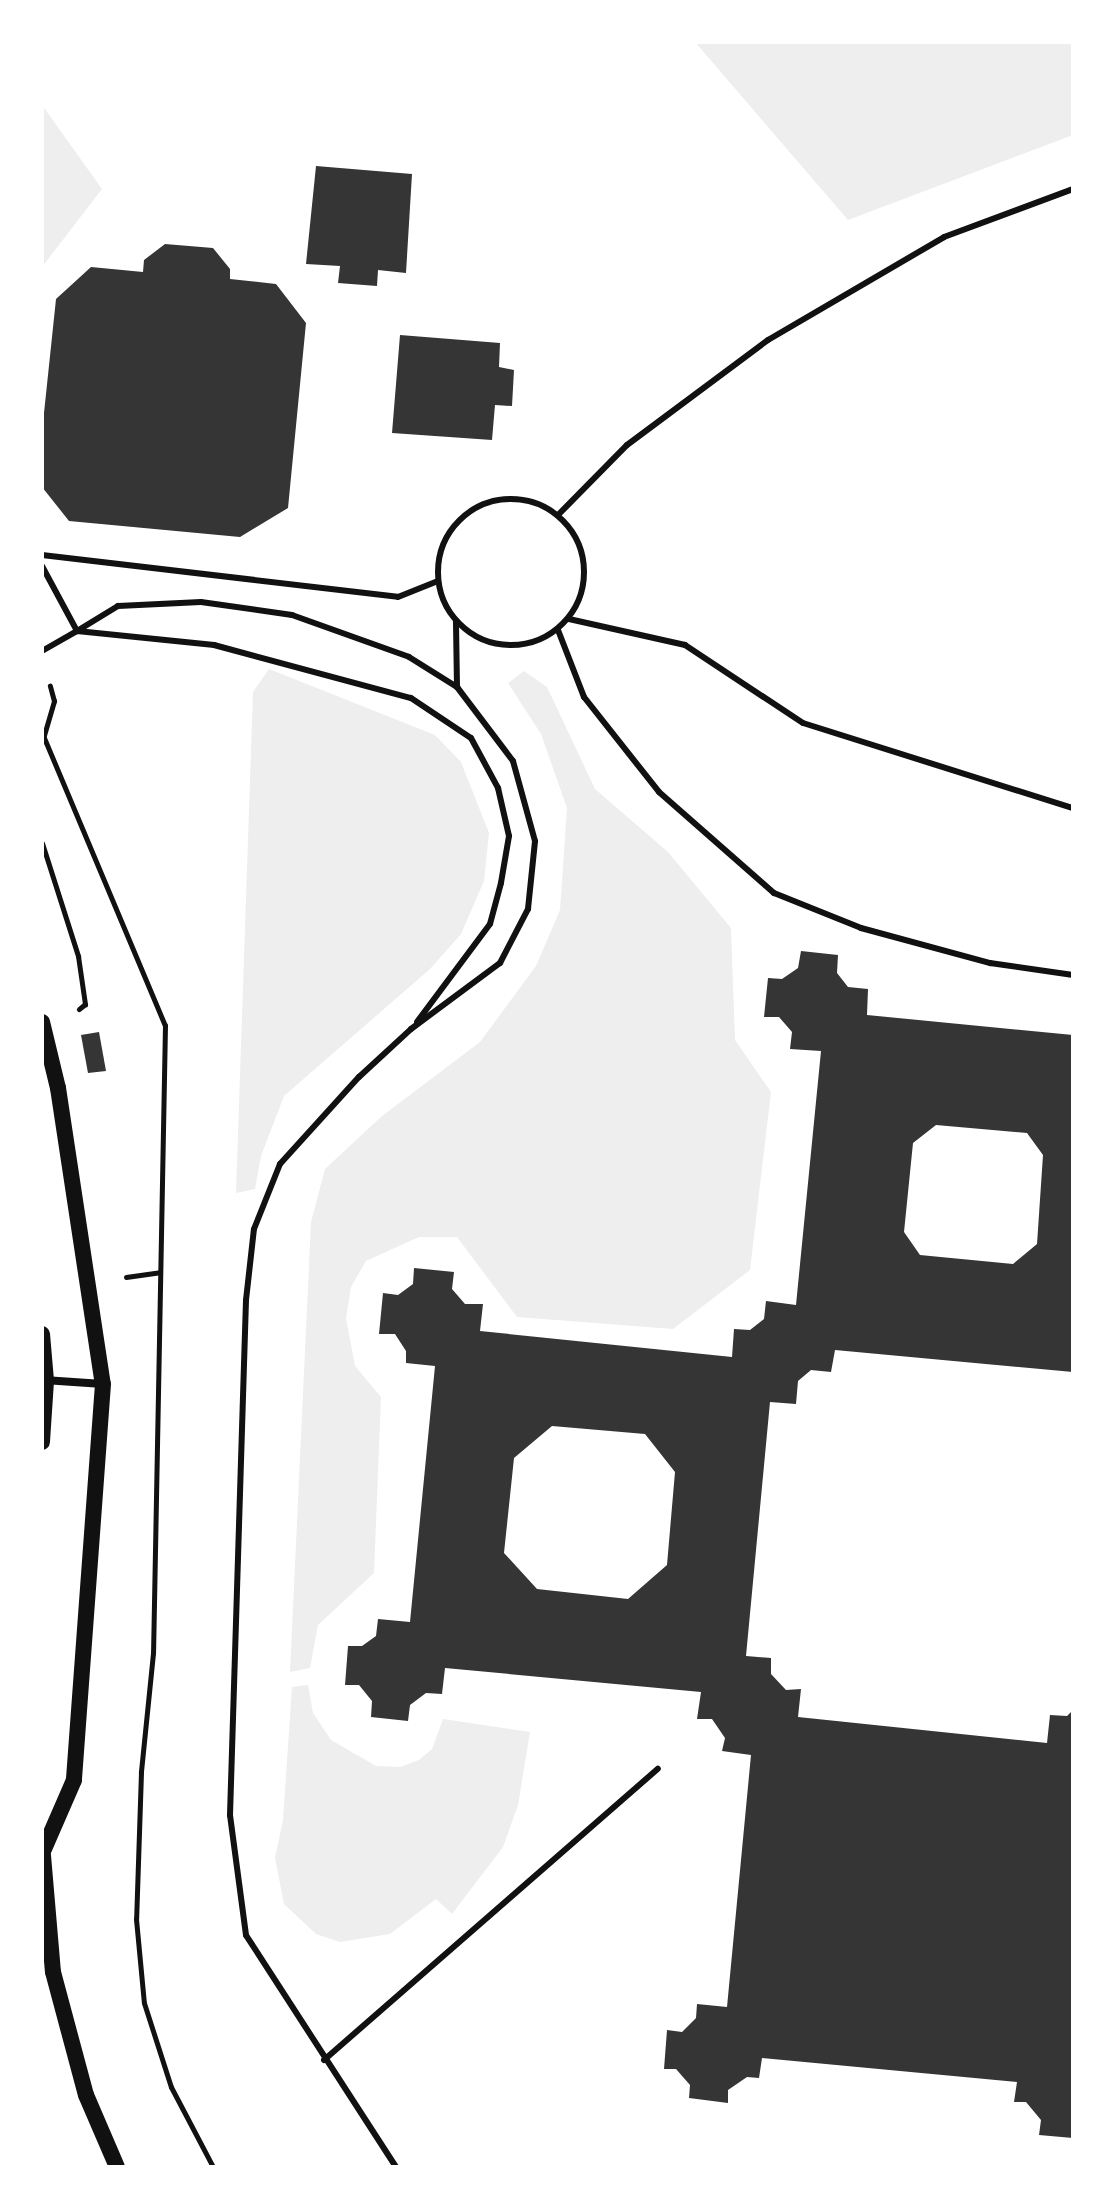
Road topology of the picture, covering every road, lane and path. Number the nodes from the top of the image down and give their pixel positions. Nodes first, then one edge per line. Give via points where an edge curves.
1 (1073, 189) edge
2 (558, 515) junction
3 (42, 555) edge
4 (42, 566) edge
5 (438, 581) junction
6 (569, 619) junction
7 (456, 621) junction
8 (558, 630) junction
9 (77, 631) junction
10 (42, 651) edge
11 (46, 673) dead end
12 (457, 687) junction
13 (43, 737) edge
14 (1073, 808) edge
15 (42, 843) edge
16 (1073, 975) edge
17 (69, 1019) dead end
18 (42, 1022) edge
19 (411, 1029) junction
20 (42, 1334) edge
21 (44, 1380) edge
22 (103, 1384) junction
23 (42, 1442) edge
24 (658, 1769) dead end
25 (43, 1846) edge
26 (324, 2060) junction
27 (117, 2167) edge
28 (213, 2167) edge
29 (396, 2167) edge

1 - 2 lane via 944,237 768,340 627,445
2 - 5 lane via 536,502 487,502 449,532 439,555
2 - 6 lane via 574,533 585,576
3 - 5 lane via 398,597
4 - 9 lane
5 - 7 lane
6 - 8 lane
6 - 14 lane via 685,645 803,723
7 - 8 lane via 473,635 516,646
7 - 12 lane
8 - 16 lane via 584,697 659,792 774,893 861,928 990,963
9 - 10 lane
9 - 12 lane via 118,606 201,602 292,615 409,657
9 - 19 lane via 214,645 351,680 411,698 471,738 498,788 509,836 501,883 490,924
11 - 13 path via 54,701
12 - 19 lane via 513,761 535,841 528,909 500,963
13 - 28 path via 165,1025 153,1653 141,1772 136,1919 144,2003 171,2087
15 - 17 path via 78,956 85,1004
18 - 22 main road via 58,1088
19 - 26 lane via 320,1115 280,1164 254,1229 246,1300 230,1815 246,1935
20 - 21 main road
21 - 22 street
21 - 23 main road
22 - 25 main road via 74,1780
24 - 26 lane
25 - 27 main road via 53,1972 86,2095
26 - 29 lane

